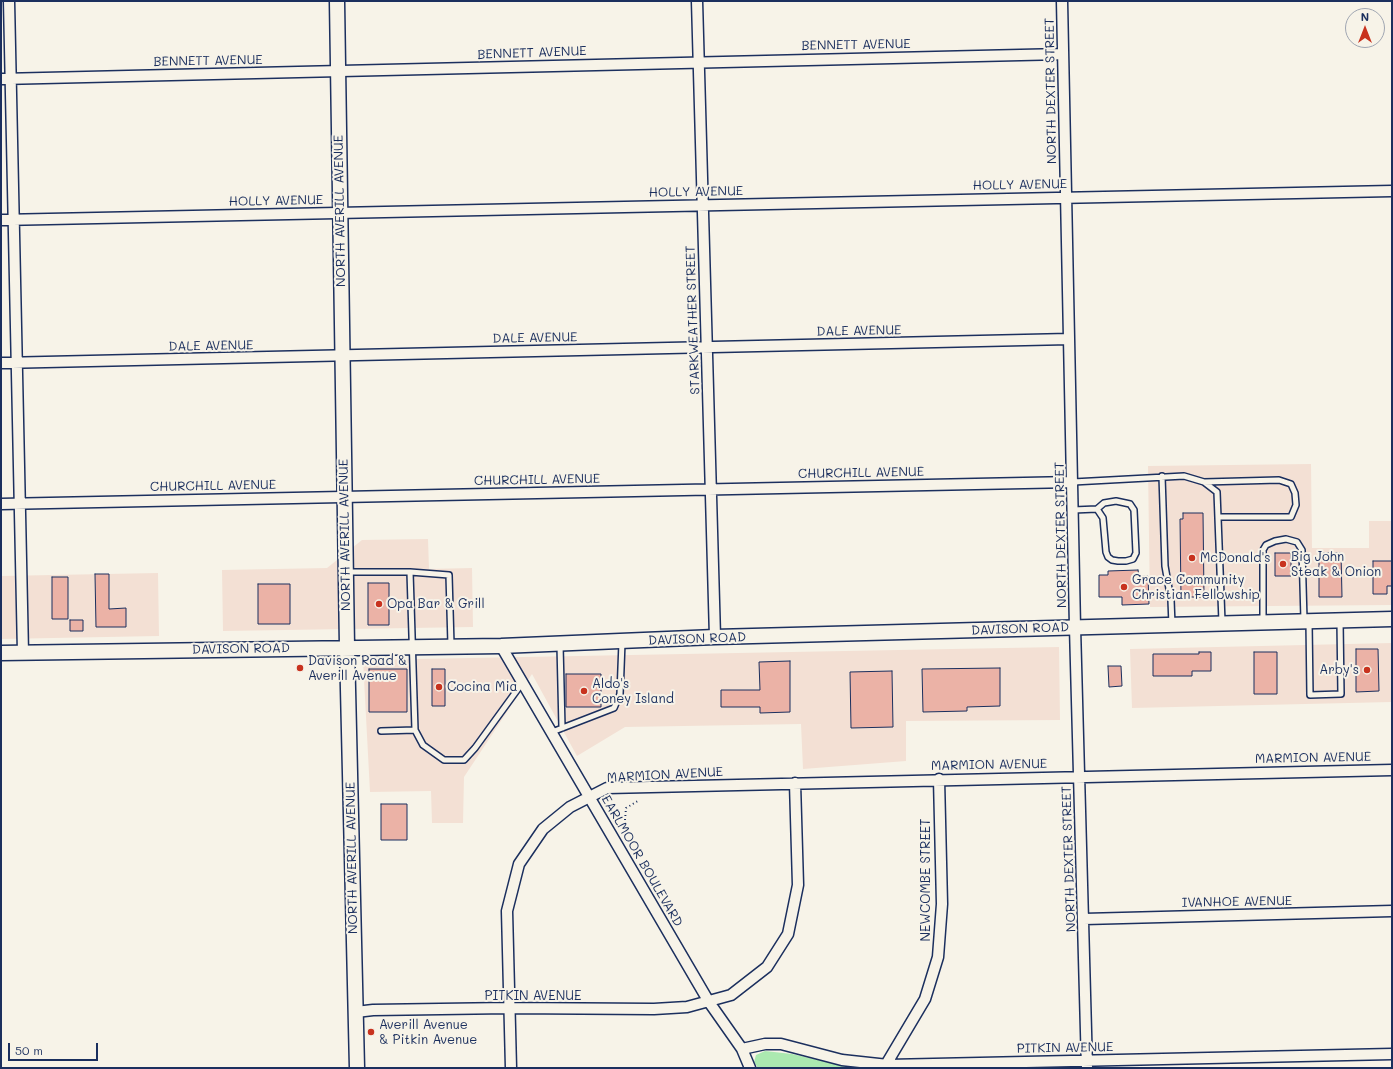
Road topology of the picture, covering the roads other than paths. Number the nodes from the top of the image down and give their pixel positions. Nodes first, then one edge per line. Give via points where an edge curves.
1 (9, 1) edge
2 (337, 1) edge
3 (697, 1) edge
4 (1062, 1) edge
5 (1063, 54) junction
6 (699, 62) junction
7 (338, 72) junction
8 (6, 79) edge
9 (1392, 191) edge
10 (1066, 197) junction
11 (702, 205) junction
12 (340, 213) junction
13 (1, 220) edge
14 (14, 220) junction
15 (1069, 339) junction
16 (706, 348) junction
17 (342, 356) junction
18 (1, 363) edge
19 (17, 363) junction
20 (1162, 476) junction
21 (1073, 482) junction
22 (1204, 482) junction
23 (711, 490) junction
24 (345, 497) junction
25 (1, 504) edge
26 (19, 504) junction
27 (1097, 509) junction
28 (1073, 510) junction
29 (1219, 517) junction
30 (346, 572) junction
31 (410, 572) junction
32 (1392, 619) edge
33 (1340, 621) junction
34 (1306, 622) junction
35 (1263, 623) junction
36 (1222, 624) junction
37 (1172, 625) junction
38 (1075, 628) junction
39 (715, 637) junction
40 (622, 642) junction
41 (560, 644) junction
42 (451, 646) junction
43 (501, 646) junction
44 (347, 647) junction
45 (412, 647) junction
46 (1, 653) edge
47 (23, 653) junction
48 (523, 682) junction
49 (562, 728) junction
50 (415, 730) junction
51 (381, 731) dead end
52 (552, 732) junction
53 (1392, 770) edge
54 (1079, 777) junction
55 (939, 779) junction
56 (795, 783) junction
57 (589, 796) junction
58 (1392, 911) edge
59 (1084, 918) junction
60 (710, 1002) junction
61 (508, 1008) junction
62 (356, 1012) junction
63 (742, 1049) junction
64 (1392, 1054) edge
65 (1087, 1064) edge
66 (886, 1066) edge
67 (357, 1068) edge
68 (511, 1068) edge
69 (750, 1068) edge

1 - 8 street
2 - 7 main road, NORTH AVERILL AVENUE
3 - 6 street, STARKWEATHER STREET
4 - 5 street, NORTH DEXTER STREET
5 - 6 street, BENNETT AVENUE
5 - 10 street, NORTH DEXTER STREET
6 - 7 street, BENNETT AVENUE
6 - 11 street, STARKWEATHER STREET
7 - 8 street, BENNETT AVENUE
7 - 12 main road, NORTH AVERILL AVENUE
8 - 14 street
9 - 10 street, HOLLY AVENUE
10 - 11 street, HOLLY AVENUE
10 - 15 street, NORTH DEXTER STREET
11 - 12 street, HOLLY AVENUE
11 - 16 street, STARKWEATHER STREET
12 - 14 street, HOLLY AVENUE
12 - 17 main road, NORTH AVERILL AVENUE
13 - 14 street, HOLLY AVENUE
14 - 19 street
15 - 16 street, DALE AVENUE
15 - 21 street, NORTH DEXTER STREET
16 - 17 street, DALE AVENUE
16 - 23 street, STARKWEATHER STREET
17 - 19 street, DALE AVENUE
17 - 24 main road, NORTH AVERILL AVENUE
18 - 19 street, DALE AVENUE
19 - 26 street
20 - 21 lane
20 - 22 lane via 1184,476
20 - 37 lane via 1165,566
21 - 23 street, CHURCHILL AVENUE
21 - 28 street, NORTH DEXTER STREET
22 - 29 lane via 1217,492
22 - 29 lane via 1279,480 1291,484 1295,493 1296,506 1291,517
23 - 24 street, CHURCHILL AVENUE
23 - 39 street, STARKWEATHER STREET
24 - 26 street, CHURCHILL AVENUE
24 - 30 main road, NORTH AVERILL AVENUE
25 - 26 street, CHURCHILL AVENUE
26 - 47 street
27 - 27 lane via 1116,501 1130,504 1134,510 1136,553 1133,558 1118,561 1108,557 1103,518
27 - 28 lane
28 - 38 street, NORTH DEXTER STREET
29 - 36 lane
30 - 31 lane
30 - 44 main road, NORTH AVERILL AVENUE
31 - 42 lane via 449,575
31 - 45 lane
32 - 33 main road, DAVISON ROAD
33 - 34 main road, DAVISON ROAD
33 - 34 lane via 1341,694 1310,695
34 - 35 main road, DAVISON ROAD
34 - 35 lane via 1302,550 1297,542 1286,539 1274,541 1263,550
35 - 36 main road, DAVISON ROAD
36 - 37 main road, DAVISON ROAD
37 - 38 main road, DAVISON ROAD
38 - 39 main road, DAVISON ROAD
38 - 54 street, NORTH DEXTER STREET
39 - 40 main road, DAVISON ROAD
40 - 41 main road, DAVISON ROAD
40 - 49 lane via 620,694 614,708
41 - 43 main road, DAVISON ROAD
41 - 49 lane
42 - 43 main road, DAVISON ROAD
42 - 45 main road, DAVISON ROAD
43 - 48 street, EARLMOOR BOULEVARD
44 - 45 main road, DAVISON ROAD
44 - 47 main road, DAVISON ROAD
44 - 62 main road, NORTH AVERILL AVENUE
45 - 50 lane
46 - 47 main road, DAVISON ROAD
48 - 50 lane via 464,760 444,760 423,745
48 - 52 street, EARLMOOR BOULEVARD
49 - 52 lane
50 - 51 lane
52 - 57 street, EARLMOOR BOULEVARD
53 - 54 street, MARMION AVENUE
54 - 55 street, MARMION AVENUE
54 - 59 street, NORTH DEXTER STREET
55 - 56 street, MARMION AVENUE
55 - 66 street, NEWCOMBE STREET via 942,904 938,957 925,999
56 - 57 street, MARMION AVENUE via 607,788
56 - 60 street, PITKIN AVENUE via 798,885 788,934 767,967 731,995
57 - 60 street, EARLMOOR BOULEVARD
57 - 61 street, MARMION AVENUE via 544,829 519,864 507,911
58 - 59 street, IVANHOE AVENUE
59 - 65 street, NORTH DEXTER STREET
60 - 61 street, PITKIN AVENUE via 687,1007 654,1009
60 - 63 street, EARLMOOR BOULEVARD
61 - 62 street, PITKIN AVENUE
61 - 68 street, MARMION AVENUE
62 - 67 main road, NORTH AVERILL AVENUE
63 - 66 street, PITKIN AVENUE via 765,1044 781,1044 842,1060
63 - 69 street, EARLMOOR BOULEVARD
64 - 65 street, PITKIN AVENUE
65 - 66 street, PITKIN AVENUE

